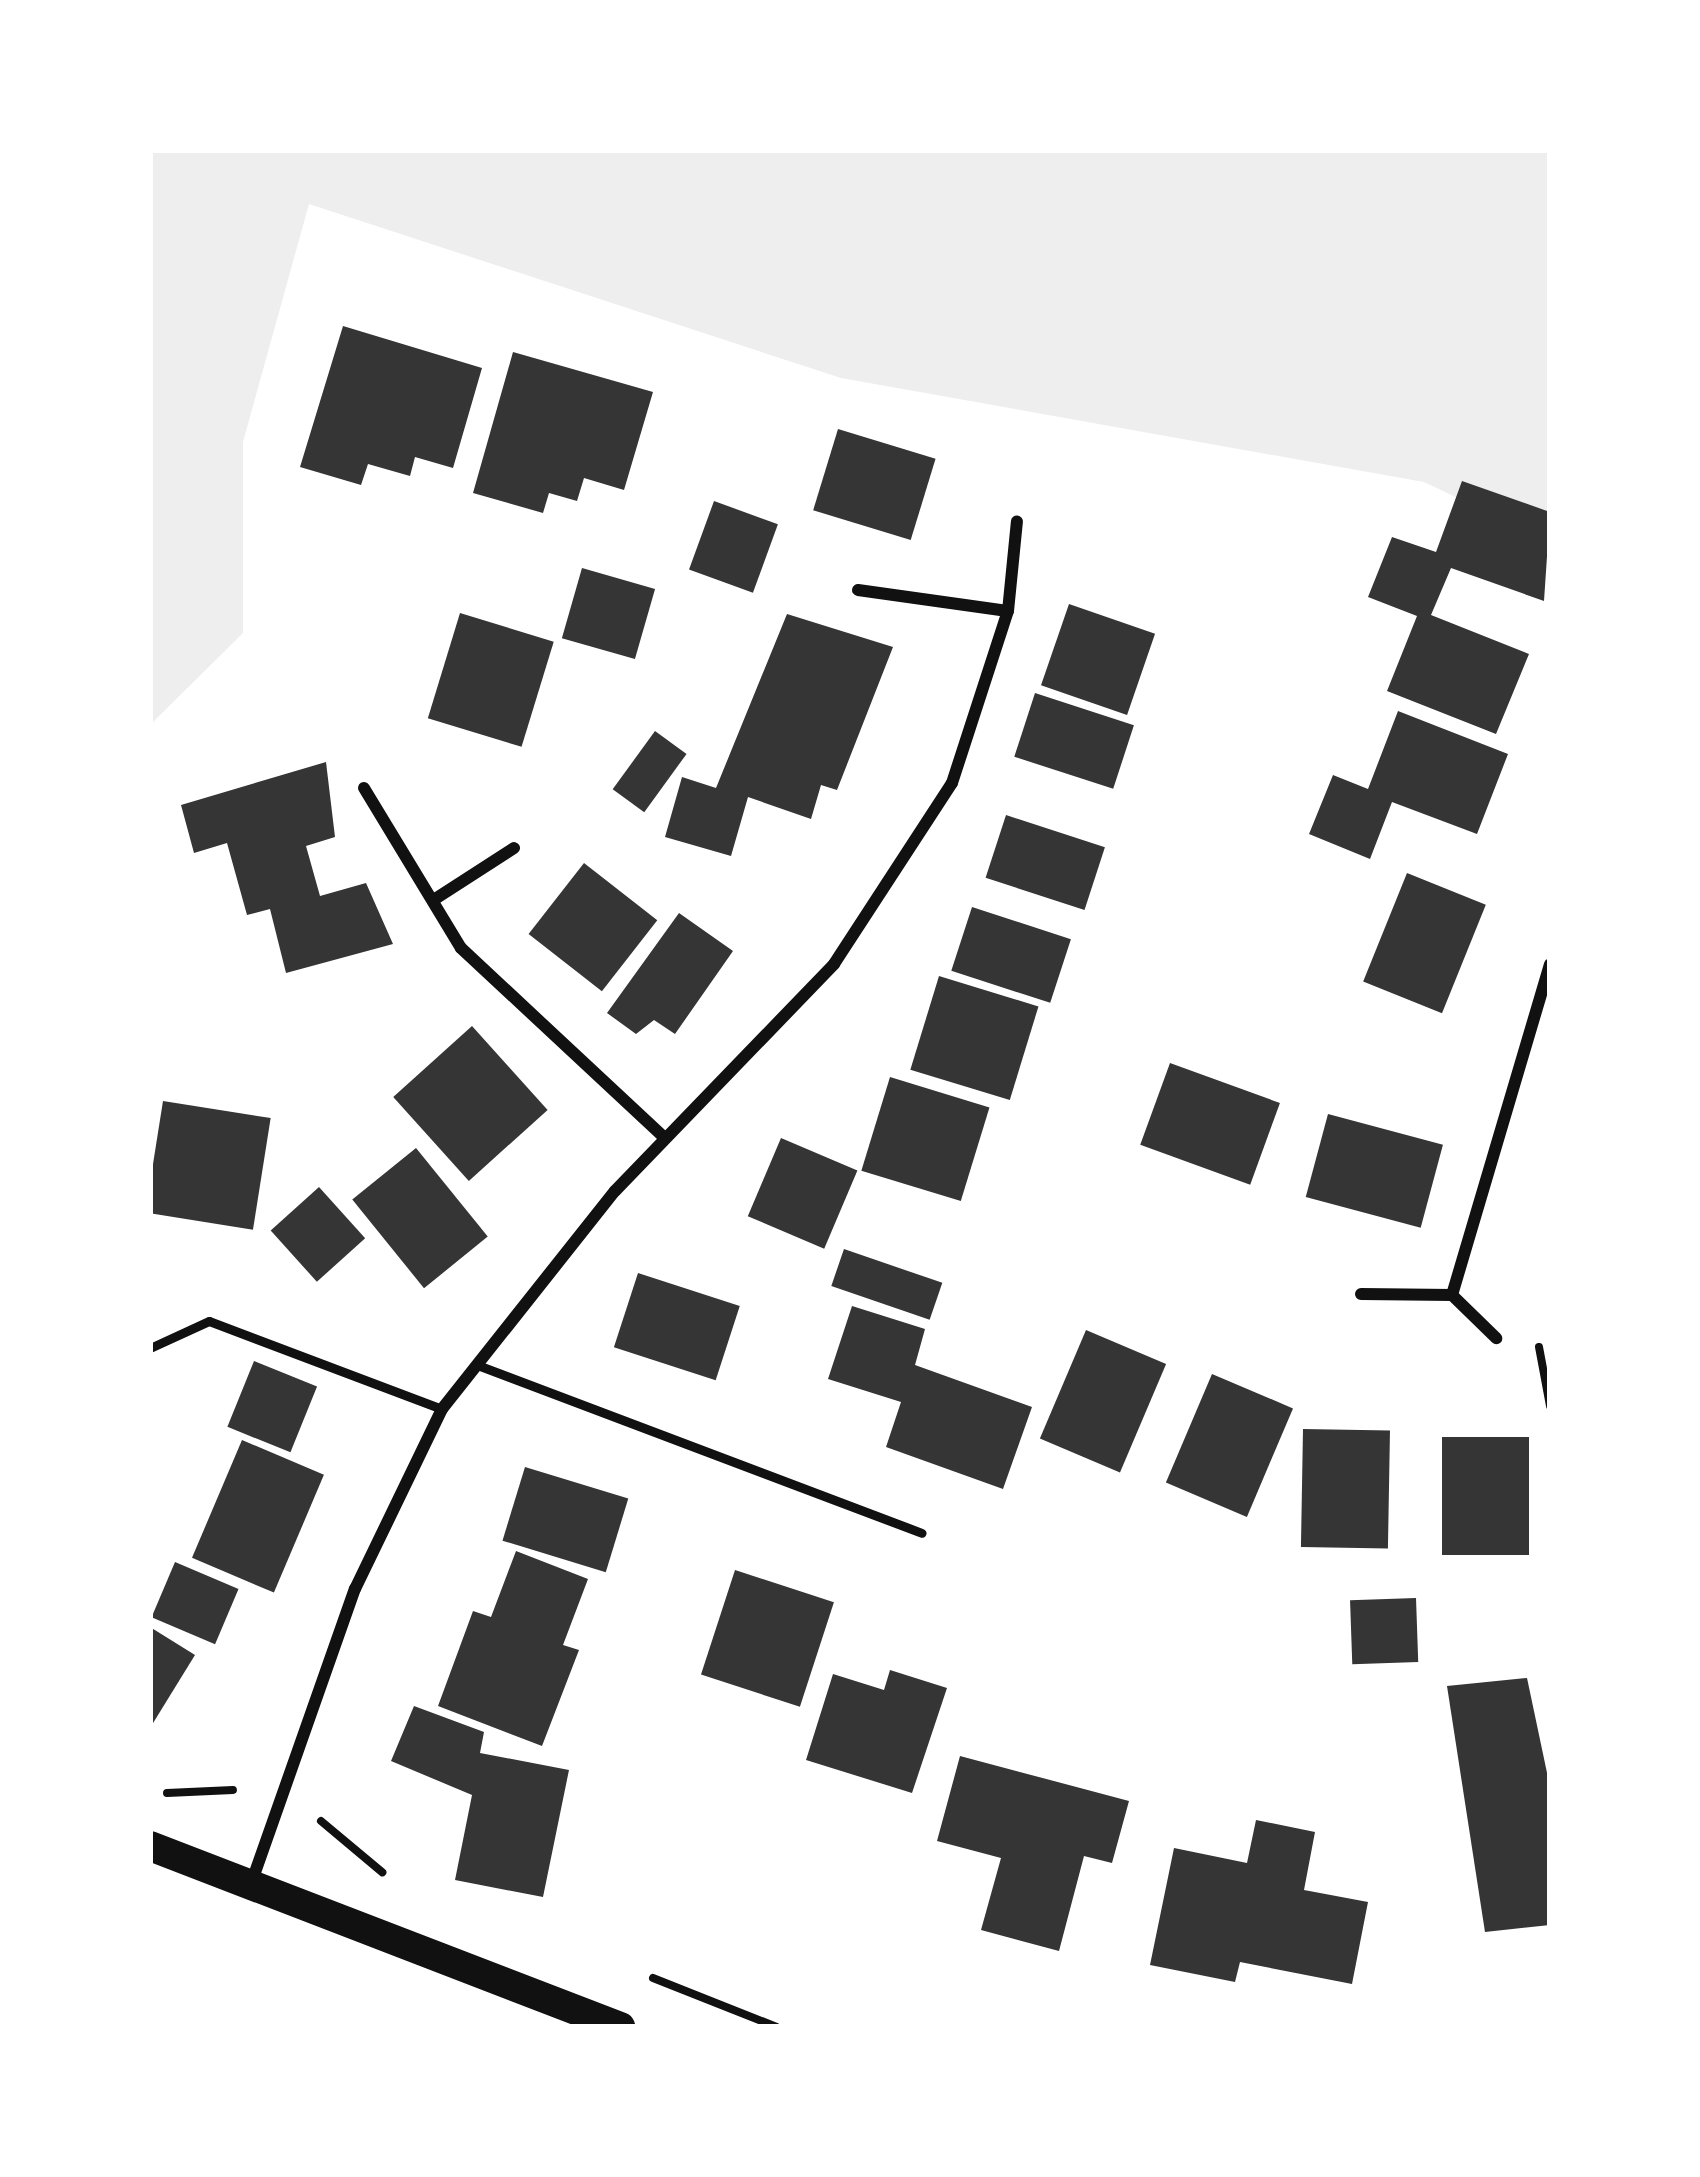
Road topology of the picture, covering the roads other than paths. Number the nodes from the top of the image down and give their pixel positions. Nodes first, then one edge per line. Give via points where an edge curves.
1 (1017, 521) dead end
2 (858, 590) dead end
3 (1008, 611) junction
4 (364, 788) dead end
5 (514, 848) dead end
6 (435, 899) junction
7 (1550, 964) edge
8 (664, 1137) junction
9 (1361, 1294) dead end
10 (1452, 1295) junction
11 (1496, 1338) dead end
12 (150, 1348) edge
13 (480, 1366) junction
14 (442, 1409) junction
15 (921, 1532) dead end
16 (150, 1846) edge
17 (250, 1888) junction
18 (620, 2027) edge

1 - 3 street
2 - 3 street
3 - 8 street via 952,783 878,907
4 - 6 street
5 - 6 street
6 - 8 street via 460,948 526,1017
7 - 10 street
8 - 13 street
9 - 10 street
10 - 11 street
12 - 14 lane via 209,1321
13 - 14 street
13 - 15 lane
14 - 17 street via 355,1589
16 - 17 main road
17 - 18 main road

